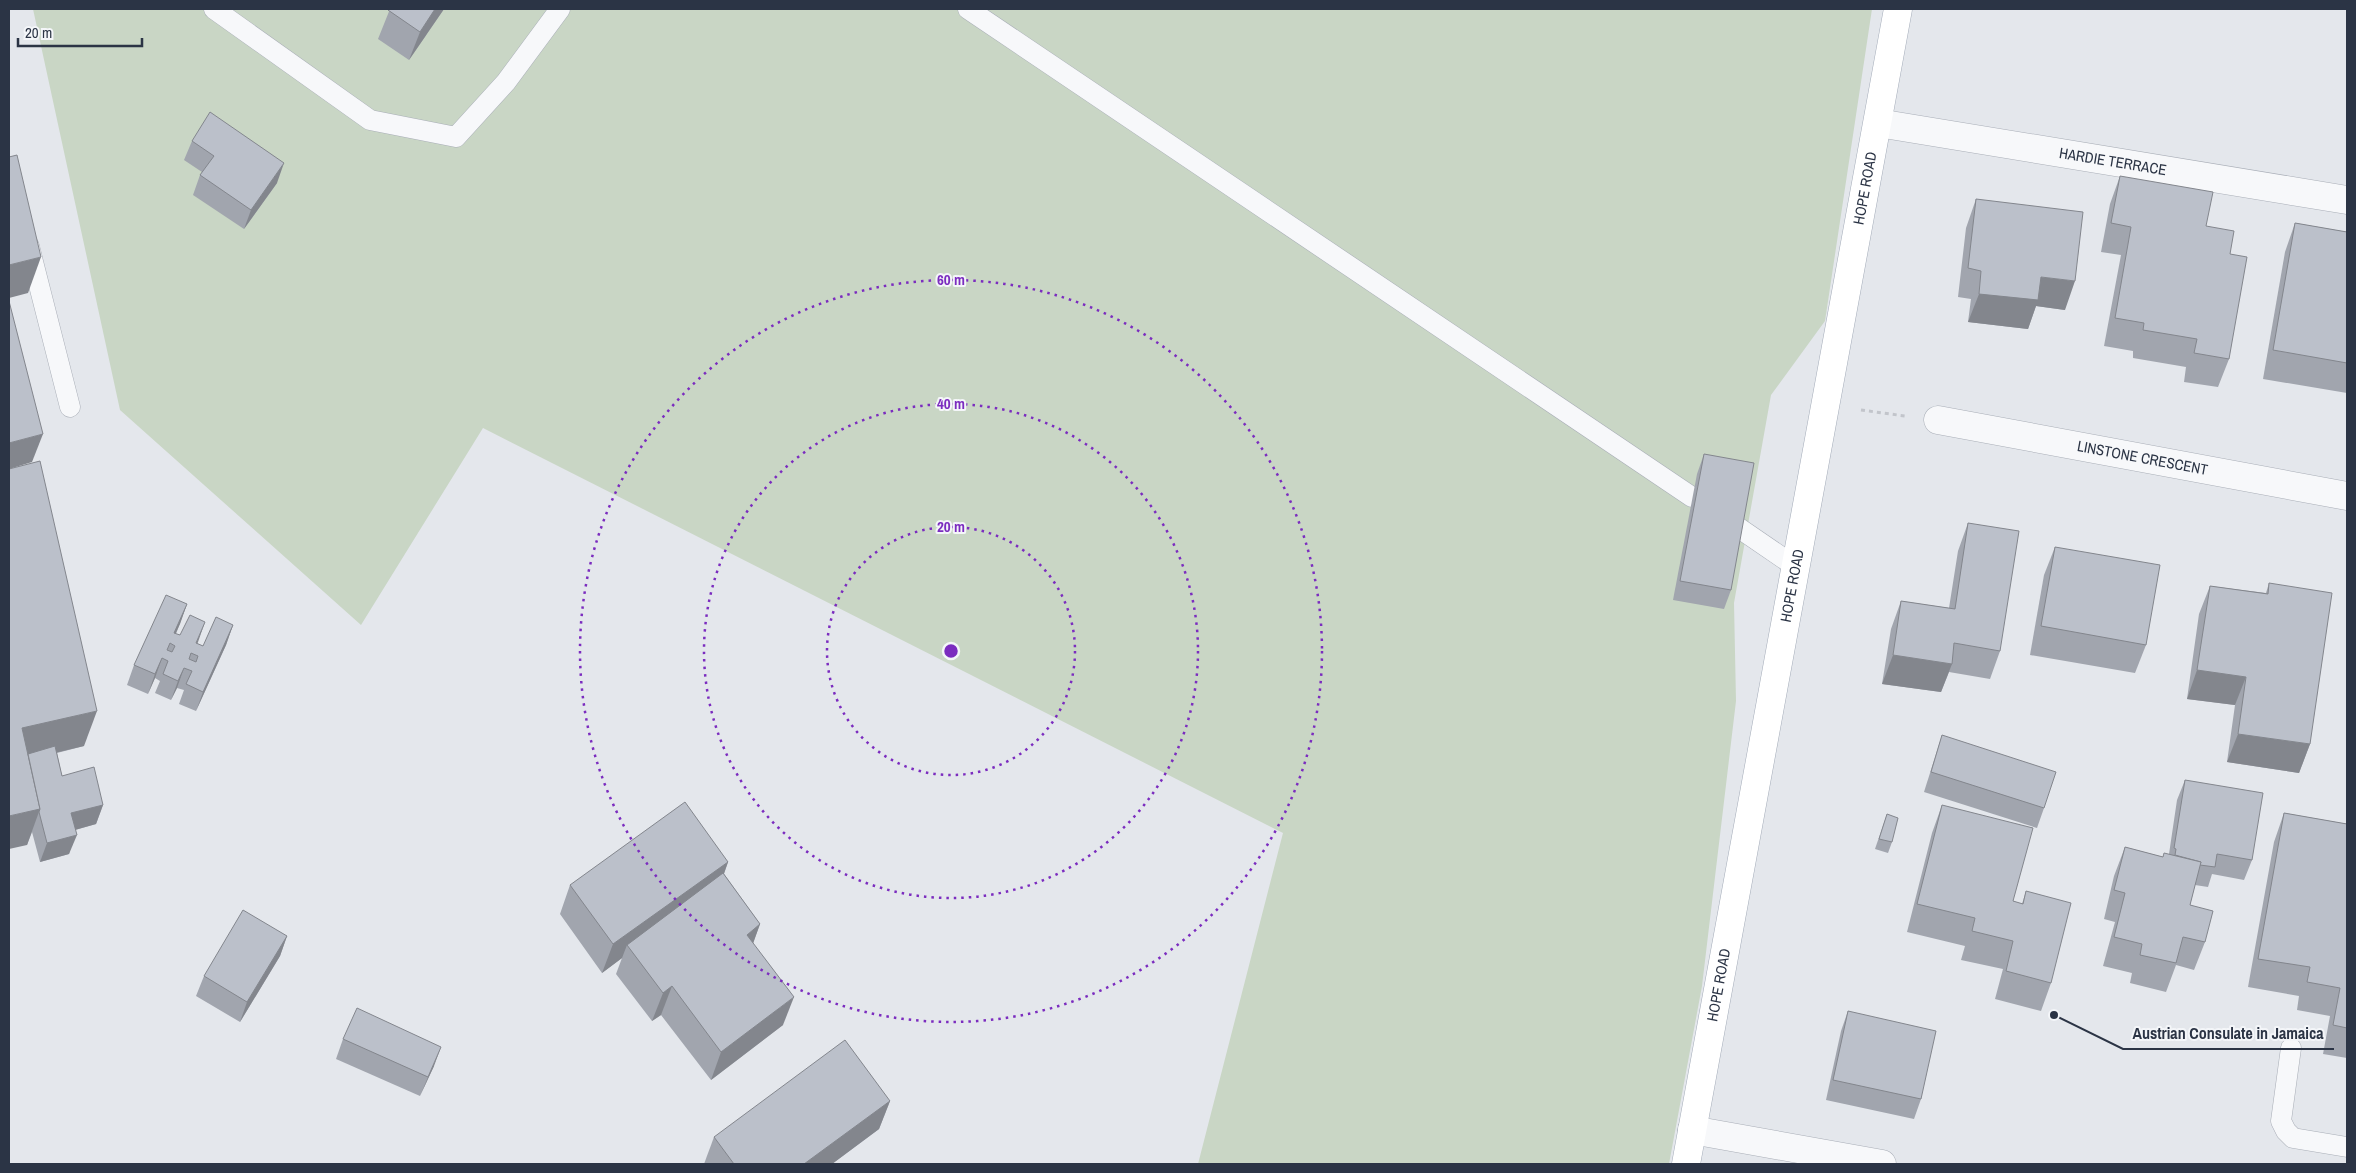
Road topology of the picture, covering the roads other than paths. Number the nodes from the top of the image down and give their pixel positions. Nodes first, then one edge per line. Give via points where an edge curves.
1 (214, 9) edge
2 (560, 9) edge
3 (968, 9) edge
4 (1898, 9) edge
5 (1878, 123) junction
6 (2347, 200) edge
7 (24, 227) edge
8 (70, 407) dead end
9 (1938, 420) road end
10 (2347, 496) edge
11 (1692, 497) dead end
12 (1739, 528) edge
13 (1796, 567) junction
14 (2291, 1048) dead end
15 (1692, 1130) junction
16 (2347, 1147) edge
17 (1686, 1164) edge
18 (1882, 1164) edge

1 - 2 lane via 370,120 456,137 506,82
3 - 11 lane
4 - 5 main road, HOPE ROAD
5 - 6 street, HARDIE TERRACE
5 - 13 main road, HOPE ROAD
7 - 8 lane
9 - 10 street, LINSTONE CRESCENT
12 - 13 lane
13 - 15 main road, HOPE ROAD
14 - 16 lane via 2281,1121 2286,1131 2294,1138
15 - 17 main road, HOPE ROAD
15 - 18 street

